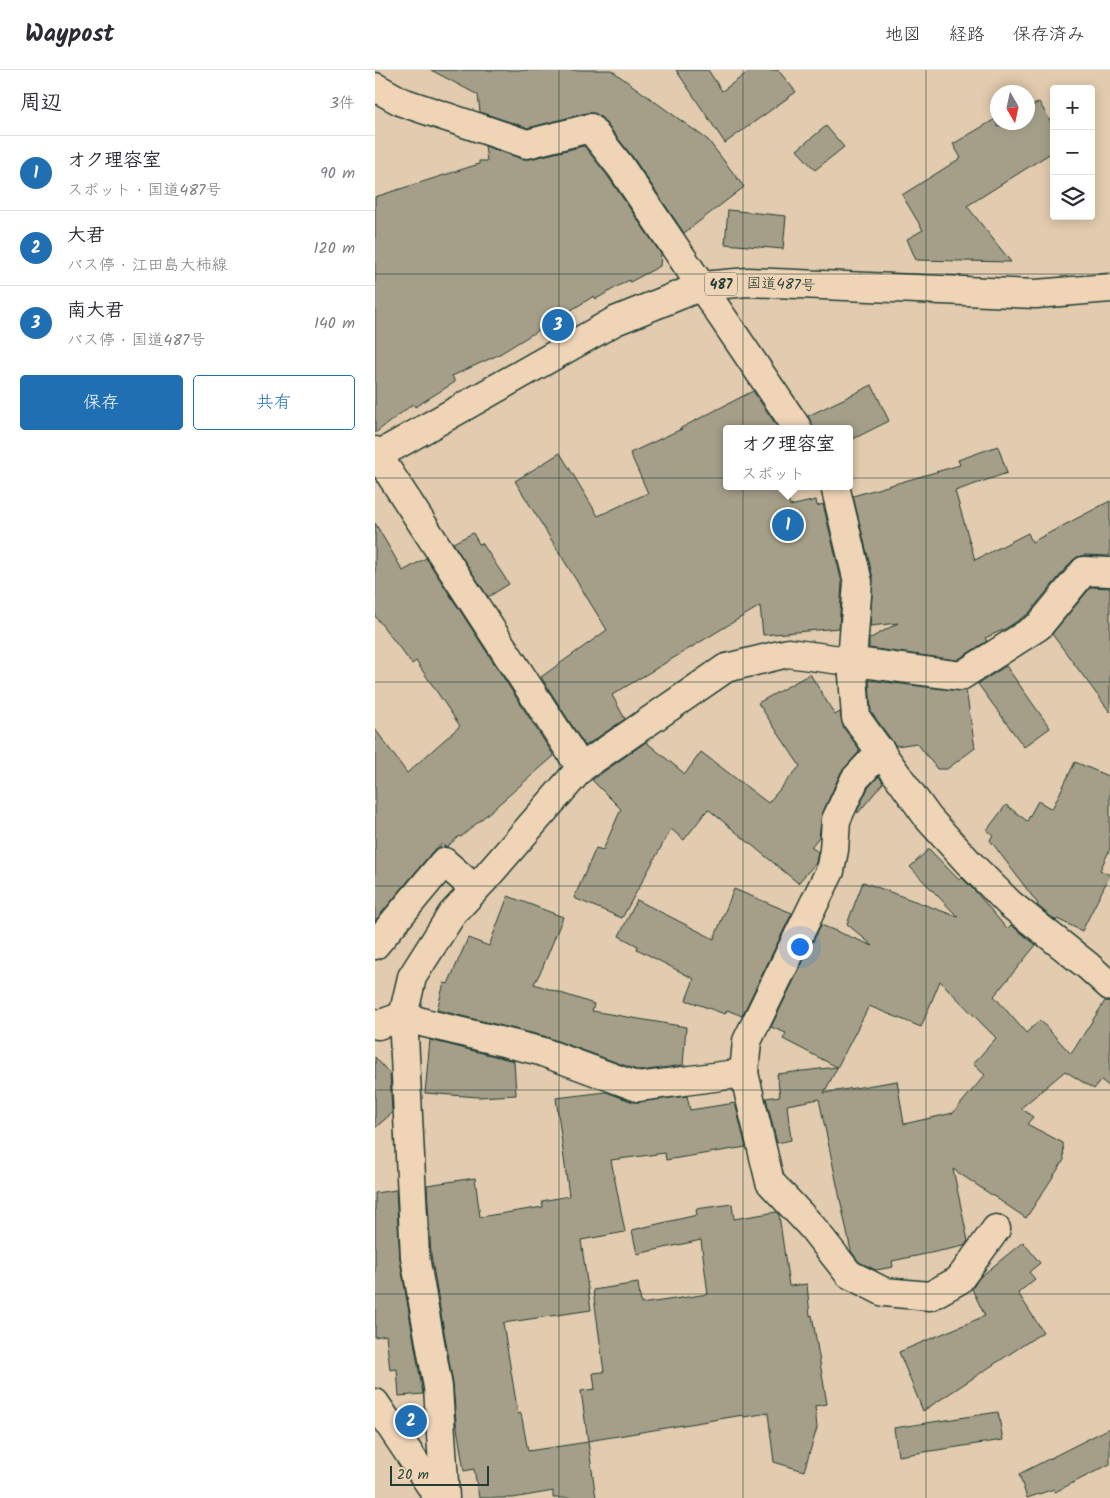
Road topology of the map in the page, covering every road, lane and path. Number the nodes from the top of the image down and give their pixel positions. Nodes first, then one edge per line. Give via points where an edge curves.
1 (375, 87) edge
2 (702, 286) junction
3 (1110, 288) edge
4 (795, 425) edge
5 (376, 455) edge
6 (836, 490) edge
7 (1110, 572) edge
8 (852, 661) junction
9 (881, 752) junction
10 (581, 768) junction
11 (475, 889) junction
12 (375, 946) edge
13 (1110, 986) edge
14 (403, 1016) junction
15 (375, 1023) edge
16 (744, 1073) junction
17 (996, 1229) dead end
18 (375, 1403) edge
19 (439, 1498) edge
20 (445, 1498) edge

1 - 2 main road via 402,102 527,144 590,128
2 - 3 main road, 国道487号 / 487 via 748,282 1036,294
2 - 4 main road
2 - 5 main road, 国道487号 / 487 via 615,321
5 - 10 main road
6 - 8 main road via 858,582
7 - 8 main road via 1083,571 1039,626 961,676
8 - 9 main road via 856,718
8 - 10 main road via 787,653 726,668
9 - 13 main road via 929,819 975,870 1010,904
9 - 16 main road via 855,779 836,820 830,871 747,1041
10 - 11 main road
11 - 12 main road via 444,862
11 - 14 main road via 452,914 422,959 412,978
14 - 15 main road via 378,1025
14 - 16 main road via 540,1052 638,1088
14 - 20 main road via 415,1257 438,1387
16 - 17 main road via 769,1182 812,1227 849,1274 884,1292 930,1296 959,1280
18 - 19 main road

